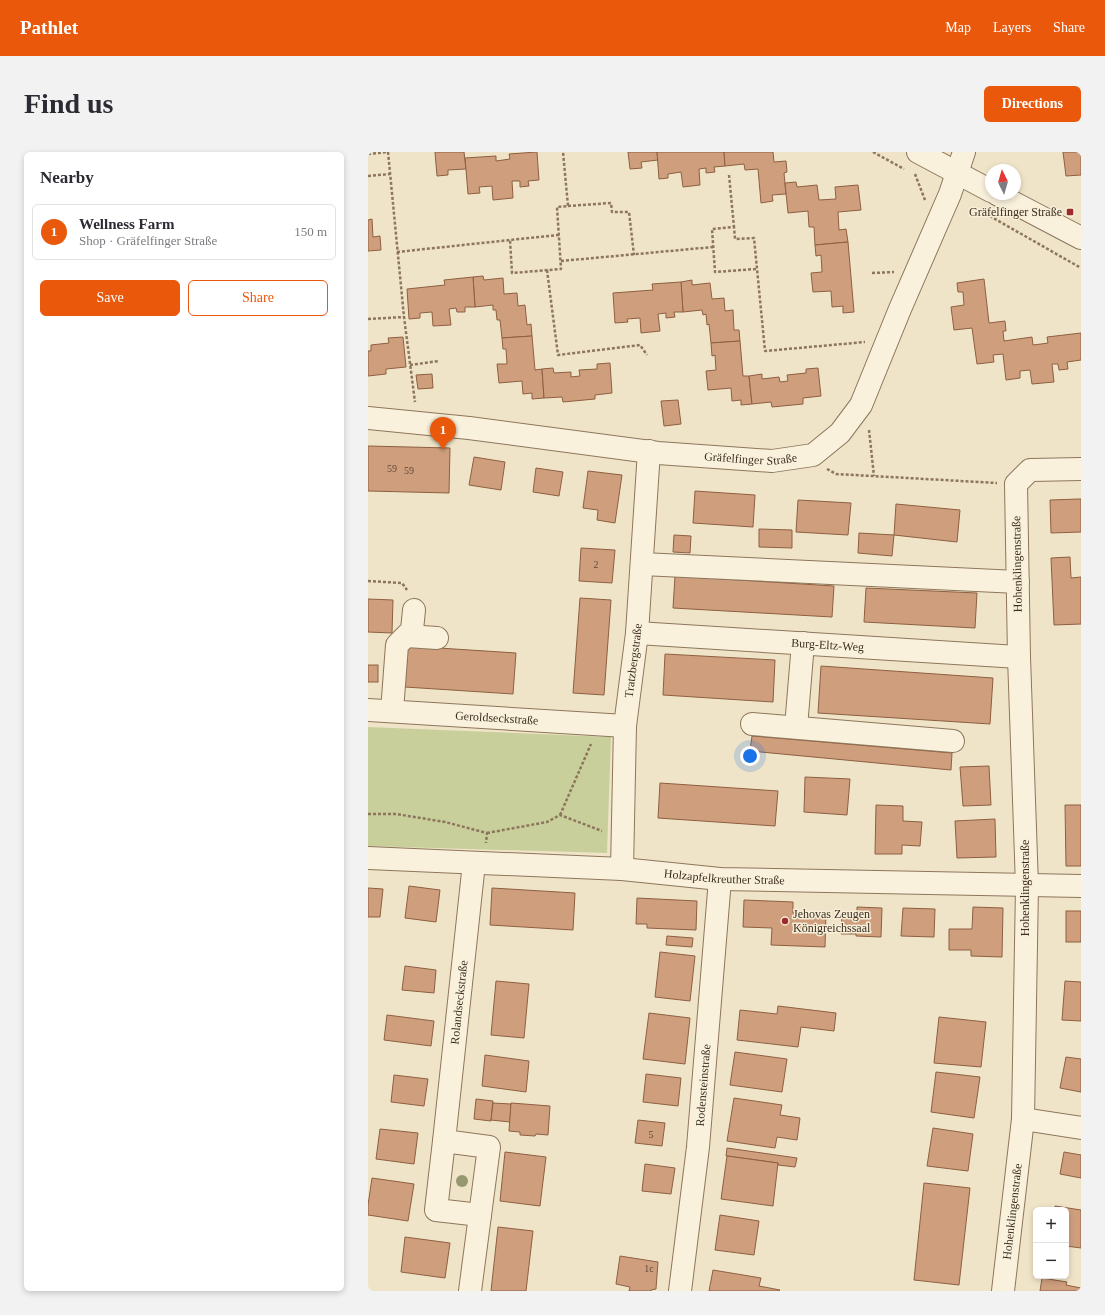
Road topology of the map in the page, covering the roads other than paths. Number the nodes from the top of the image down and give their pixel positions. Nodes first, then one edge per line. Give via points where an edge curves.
1 (918, 152) edge
2 (961, 162) edge
3 (985, 185) edge
4 (1008, 200) edge
5 (1081, 238) edge
6 (368, 418) edge
7 (650, 452) junction
8 (1081, 469) edge
9 (642, 564) junction
10 (1018, 582) junction
11 (414, 610) road end
12 (637, 633) junction
13 (407, 636) junction
14 (437, 638) dead end
15 (802, 643) junction
16 (1019, 657) junction
17 (368, 710) edge
18 (392, 711) junction
19 (752, 724) dead end
20 (624, 726) junction
21 (796, 727) junction
22 (953, 742) dead end
23 (368, 858) edge
24 (479, 864) junction
25 (622, 869) junction
26 (720, 879) junction
27 (1027, 886) junction
28 (1081, 886) edge
29 (1023, 1119) junction
30 (1081, 1128) edge
31 (444, 1141) junction
32 (480, 1215) junction
33 (470, 1291) edge
34 (680, 1291) edge
35 (1003, 1291) edge

1 - 2 street
2 - 3 street
2 - 7 street, Gräfelfinger Straße via 950,194 861,405 840,434 813,455 772,461
4 - 5 street
6 - 7 street, Gräfelfinger Straße via 418,408
7 - 9 street, Tratzbergstraße
8 - 10 street, Hohenklingenstraße via 1030,470 1016,484
9 - 10 street
9 - 12 street, Tratzbergstraße
10 - 16 street, Hohenklingenstraße
11 - 13 street via 412,630
12 - 15 street, Burg-Eltz-Weg
12 - 20 street, Tratzbergstraße
13 - 14 street
13 - 18 street via 397,645
15 - 16 street, Burg-Eltz-Weg
15 - 21 street
16 - 27 street, Hohenklingenstraße
17 - 18 street, Geroldseckstraße
18 - 20 street, Geroldseckstraße
19 - 21 street
20 - 25 street, Tratzbergstraße
21 - 22 street
23 - 24 street, Holzapfelkreuther Straße
24 - 25 street, Holzapfelkreuther Straße
24 - 31 street, Rolandseckstraße
25 - 26 street, Holzapfelkreuther Straße
26 - 27 street, Holzapfelkreuther Straße
26 - 34 street, Rodensteinstraße via 698,1147
27 - 28 street, Holzapfelkreuther Straße
27 - 29 street, Hohenklingenstraße
29 - 30 street
29 - 35 street, Hohenklingenstraße
31 - 32 street, Rolandseckstraße via 436,1210
31 - 32 street via 489,1147
32 - 33 street

